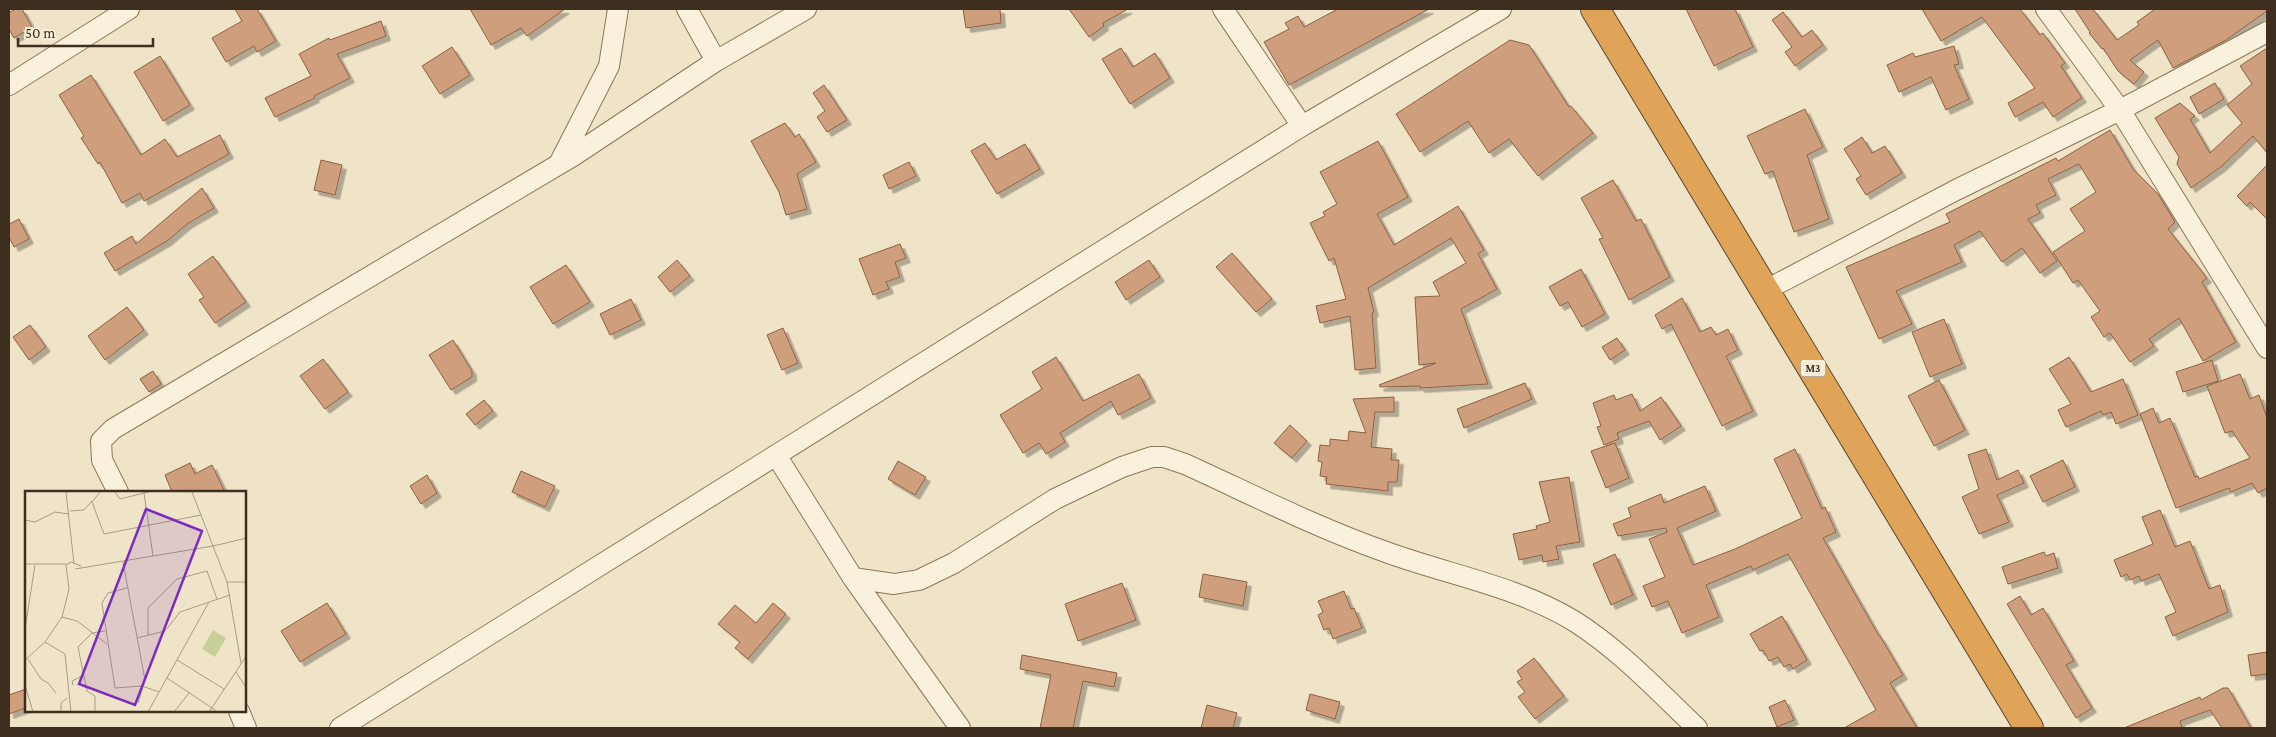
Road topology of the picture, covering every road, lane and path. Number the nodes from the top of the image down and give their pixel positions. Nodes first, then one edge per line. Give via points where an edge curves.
1 (618, 9) edge
2 (687, 9) edge
3 (806, 9) edge
4 (1223, 9) edge
5 (1502, 9) edge
6 (1595, 9) edge
7 (2046, 9) edge
8 (116, 12) edge
9 (2267, 32) edge
10 (716, 61) junction
11 (9, 85) edge
12 (2120, 110) junction
13 (1302, 126) junction
14 (559, 164) junction
15 (1766, 290) junction
16 (2267, 348) edge
17 (776, 455) junction
18 (118, 491) edge
19 (853, 578) junction
20 (238, 712) edge
21 (246, 728) edge
22 (340, 728) edge
23 (960, 728) edge
24 (1696, 728) edge
25 (2029, 728) edge

1 - 14 street via 609,66
2 - 10 street
3 - 10 street
4 - 13 street
5 - 13 street
6 - 15 highway, M3
7 - 12 street
8 - 11 street
9 - 12 street
10 - 14 street
12 - 15 street via 1956,190
12 - 16 street
13 - 17 street
14 - 18 street via 113,429 101,441 102,460
15 - 25 highway, M3
17 - 19 street
17 - 22 street
19 - 23 street
19 - 24 street via 894,584 919,580 954,563 1055,499 1101,476 1140,460 1164,458 1185,464 1387,553 1480,581 1556,611 1601,639
20 - 21 street

